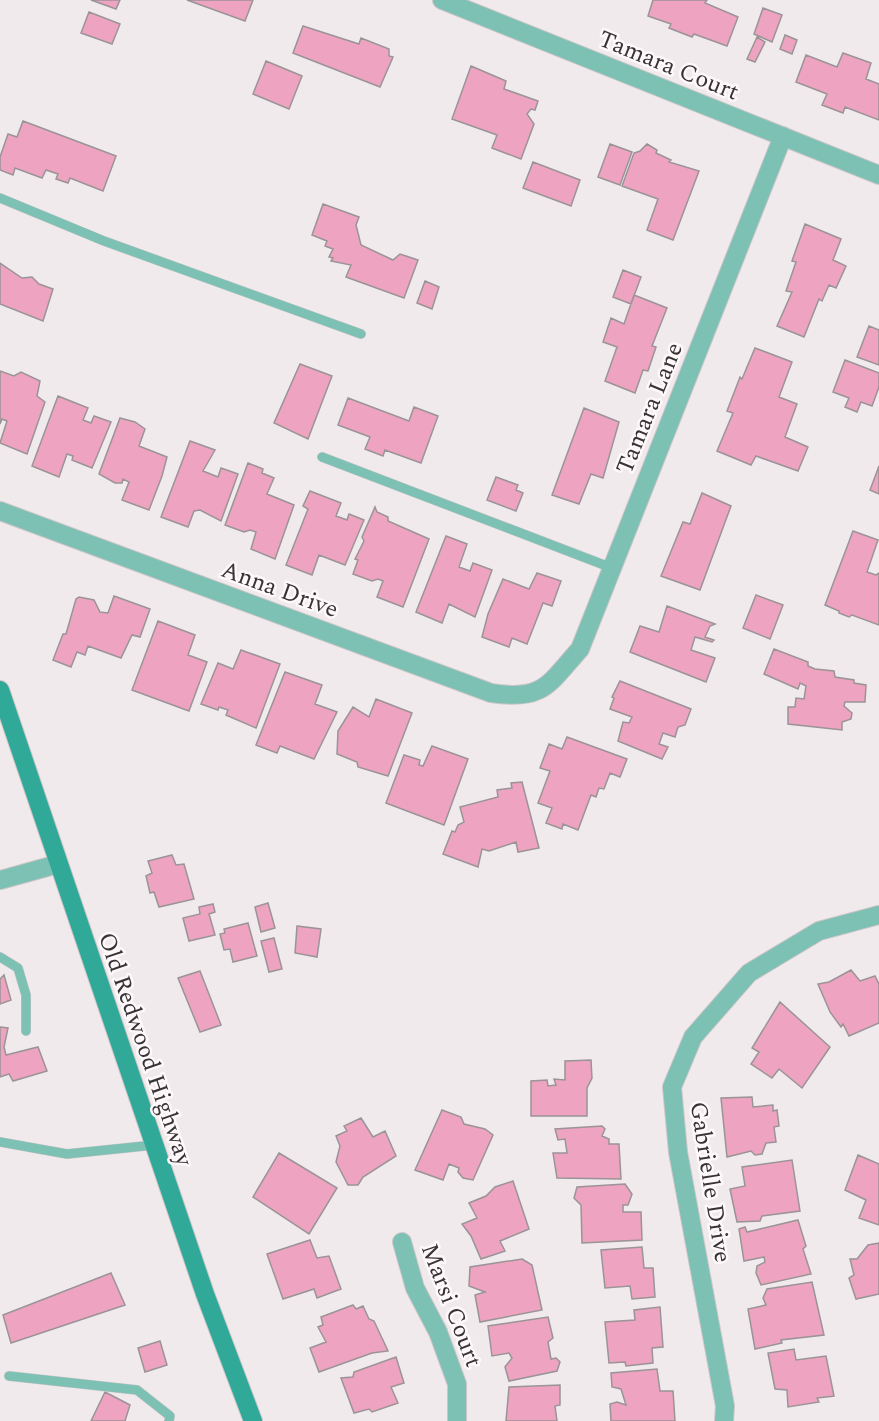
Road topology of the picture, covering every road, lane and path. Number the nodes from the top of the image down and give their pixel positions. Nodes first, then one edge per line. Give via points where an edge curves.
1 (442, 0) edge
2 (783, 135) junction
3 (879, 175) edge
4 (0, 198) edge
5 (361, 334) dead end
6 (322, 457) dead end
7 (0, 512) edge
8 (612, 568) junction
9 (545, 688) joint
10 (0, 690) edge
11 (58, 864) junction
12 (0, 880) edge
13 (879, 915) edge
14 (0, 957) edge
15 (26, 1031) dead end
16 (0, 1142) edge
17 (154, 1145) junction
18 (402, 1242) dead end
19 (9, 1376) dead end
20 (169, 1421) edge
21 (254, 1421) edge
22 (457, 1421) edge
23 (724, 1421) edge

1 - 2 street, Tamara Court
2 - 3 street, Tamara Court
2 - 8 street, Tamara Lane
4 - 5 lane via 104,241
6 - 8 lane
7 - 9 street, Anna Drive via 490,693 515,697
8 - 9 street, Tamara Lane via 580,649
10 - 11 main road, Old Redwood Highway
11 - 12 street
11 - 17 main road, Old Redwood Highway
13 - 23 street, Gabrielle Drive via 819,931 749,973 693,1037 672,1087 678,1152 725,1406
14 - 15 lane via 18,968 26,994
16 - 17 lane via 67,1154
17 - 21 main road, Old Redwood Highway
18 - 22 street, Marsi Court via 415,1288 438,1332 457,1384
19 - 20 lane via 137,1390 170,1416

